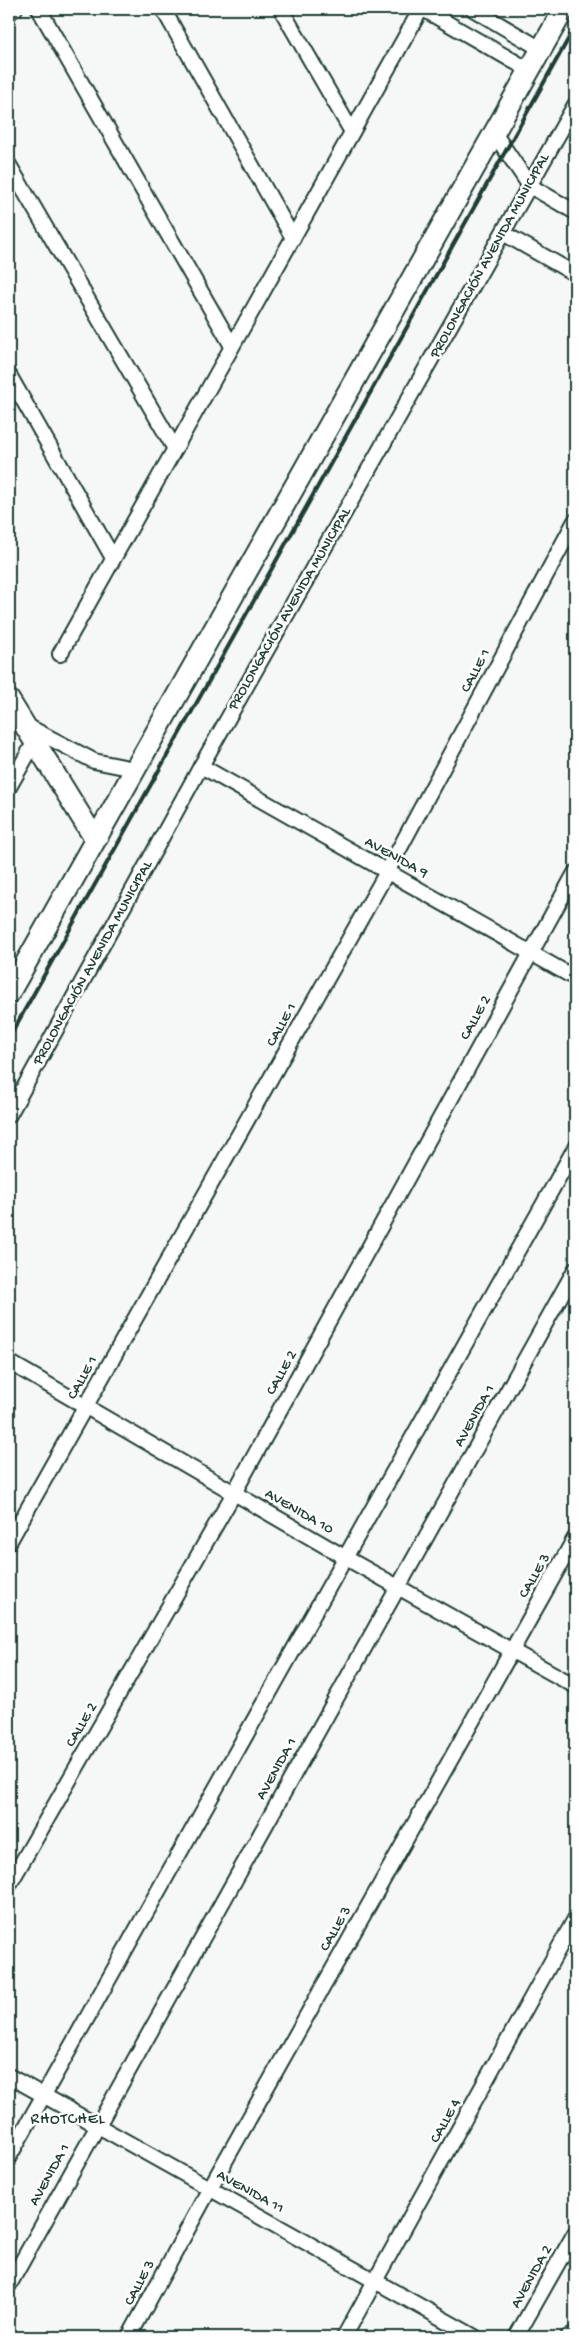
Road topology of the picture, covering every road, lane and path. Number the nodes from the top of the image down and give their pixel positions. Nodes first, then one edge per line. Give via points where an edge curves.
1 (15, 9) edge
2 (39, 9) edge
3 (163, 9) edge
4 (281, 9) edge
5 (422, 9) edge
6 (473, 9) edge
7 (564, 9) edge
8 (9, 12) edge
9 (541, 49) junction
10 (529, 70) junction
11 (575, 105) edge
12 (352, 132) junction
13 (494, 133) junction
14 (9, 165) edge
15 (530, 186) junction
16 (575, 212) edge
17 (503, 234) junction
18 (292, 238) junction
19 (575, 274) edge
20 (232, 346) junction
21 (9, 376) edge
22 (175, 449) junction
23 (575, 521) edge
24 (113, 558) junction
25 (60, 654) dead end
26 (9, 700) edge
27 (23, 724) junction
28 (34, 743) junction
29 (201, 766) junction
30 (134, 769) junction
31 (9, 787) edge
32 (95, 839) junction
33 (387, 872) junction
34 (575, 873) edge
35 (531, 952) junction
36 (575, 978) edge
37 (9, 993) edge
38 (9, 1115) edge
39 (575, 1148) edge
40 (575, 1270) edge
41 (9, 1362) edge
42 (85, 1407) junction
43 (234, 1493) junction
44 (575, 1538) edge
45 (9, 1542) edge
46 (346, 1558) junction
47 (397, 1587) junction
48 (511, 1650) junction
49 (575, 1686) edge
50 (9, 1885) edge
51 (575, 1919) edge
52 (9, 2076) edge
53 (43, 2095) junction
54 (97, 2125) junction
55 (9, 2158) edge
56 (210, 2188) junction
57 (575, 2233) edge
58 (376, 2282) junction
59 (9, 2284) edge
60 (575, 2333) edge
61 (129, 2337) edge
62 (344, 2337) edge
63 (475, 2337) edge
64 (516, 2337) edge
65 (568, 2337) edge

1 - 8 street
2 - 20 street
3 - 18 street
4 - 12 street
5 - 10 street
5 - 12 street
6 - 9 street
7 - 9 main road
9 - 10 main road
10 - 13 main road
11 - 15 street, PROLONGACIÓN AVENIDA MUNICIPAL
12 - 18 street
13 - 15 street
13 - 30 main road
14 - 22 street
15 - 16 street
15 - 17 street, PROLONGACIÓN AVENIDA MUNICIPAL
17 - 19 street
17 - 29 street, PROLONGACIÓN AVENIDA MUNICIPAL
18 - 20 street
20 - 22 street
21 - 24 street
22 - 24 street
23 - 33 street, CALLE 1
24 - 25 street
26 - 27 main road
27 - 28 main road
27 - 30 street via 94,761
28 - 31 street
28 - 32 main road
29 - 33 street, AVENIDA 9
29 - 38 street, PROLONGACIÓN AVENIDA MUNICIPAL
30 - 32 main road
32 - 37 main road
33 - 35 street, AVENIDA 9
33 - 42 street, CALLE 1
34 - 35 street, CALLE 2
35 - 36 street, AVENIDA 9
35 - 43 street, CALLE 2
39 - 46 street
40 - 47 street, AVENIDA 1
41 - 42 street, AVENIDA 10
42 - 43 street, AVENIDA 10
42 - 45 street, CALLE 1
43 - 46 street, AVENIDA 10
43 - 50 street, CALLE 2
44 - 48 street, CALLE 3
46 - 47 street, AVENIDA 10
46 - 53 street
47 - 48 street, AVENIDA 10
47 - 54 street, AVENIDA 1
48 - 49 street, AVENIDA 10
48 - 56 street, CALLE 3
51 - 58 street, CALLE 4
52 - 53 street, AVENIDA 11
53 - 54 street, AVENIDA 11
53 - 55 street
54 - 56 street, AVENIDA 11
54 - 59 street, AVENIDA 1
56 - 58 street, AVENIDA 11
56 - 61 street, CALLE 3
57 - 64 street, AVENIDA 2
58 - 62 street, CALLE 4
58 - 63 street, AVENIDA 11
60 - 65 street

